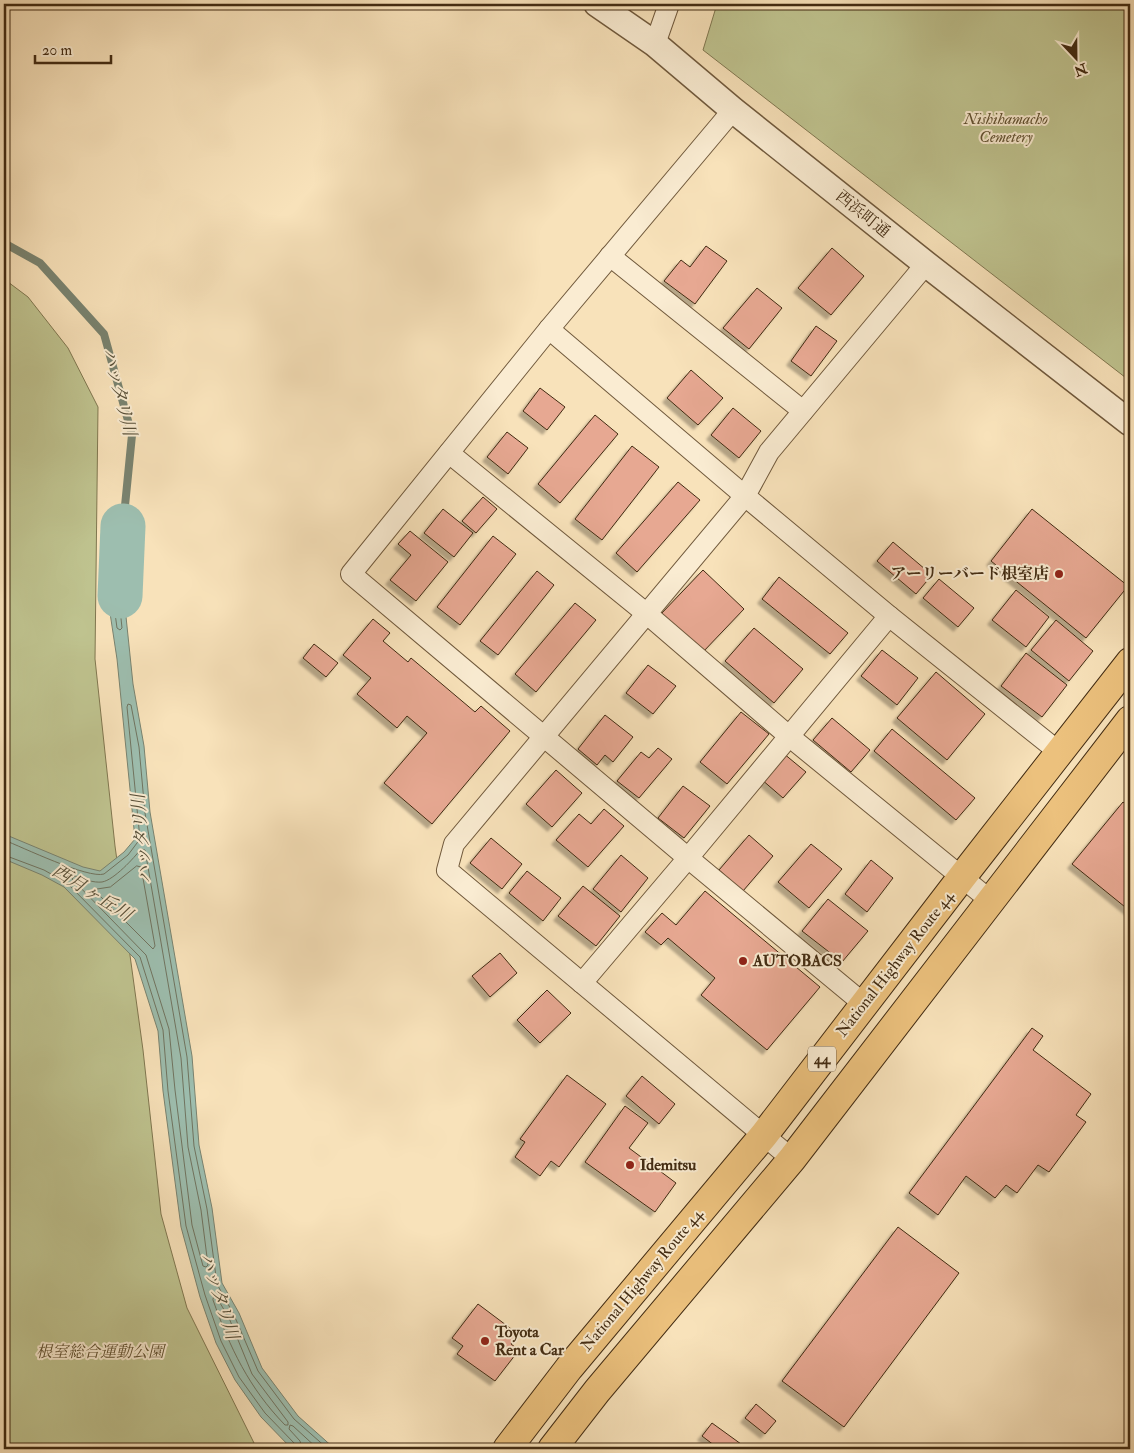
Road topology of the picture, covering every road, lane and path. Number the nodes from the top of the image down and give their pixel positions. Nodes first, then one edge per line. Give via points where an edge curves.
1 (597, 4) edge
2 (669, 4) edge
3 (655, 44) junction
4 (733, 110) junction
5 (610, 256) junction
6 (926, 264) junction
7 (549, 328) junction
8 (803, 412) junction
9 (1130, 424) edge
10 (449, 453) junction
11 (745, 496) junction
12 (647, 614) junction
13 (889, 616) junction
14 (1130, 662) edge
15 (1130, 720) edge
16 (544, 736) junction
17 (790, 737) junction
18 (1059, 752) junction
19 (688, 858) junction
20 (962, 877) junction
21 (991, 902) junction
22 (582, 983) junction
23 (864, 1004) junction
24 (764, 1135) junction
25 (792, 1159) junction
26 (507, 1449) edge
27 (552, 1449) edge

1 - 3 street, 西浜町通
2 - 3 street
3 - 4 street, 西浜町通
4 - 5 street
4 - 6 street, 西浜町通
5 - 7 street
5 - 8 street
6 - 8 street
6 - 9 street, 西浜町通
7 - 10 street
7 - 11 street
8 - 11 street via 769,452
10 - 12 street
10 - 16 street via 351,574
11 - 12 street
11 - 13 street
12 - 16 street
12 - 17 street
13 - 17 street
13 - 18 street
14 - 18 highway, National Highway Route 44 / 44
15 - 21 highway, 44
16 - 19 street
16 - 22 street via 454,844 447,870
17 - 19 street
17 - 20 street
18 - 20 highway, National Highway Route 44 / 44
19 - 22 street
19 - 23 street
20 - 21 street
20 - 23 highway, National Highway Route 44 / 44
21 - 25 highway, 44
22 - 24 street
23 - 24 highway, National Highway Route 44 / 44
24 - 25 street
24 - 26 highway, National Highway Route 44 / 44 via 569,1368
25 - 27 highway, 44

